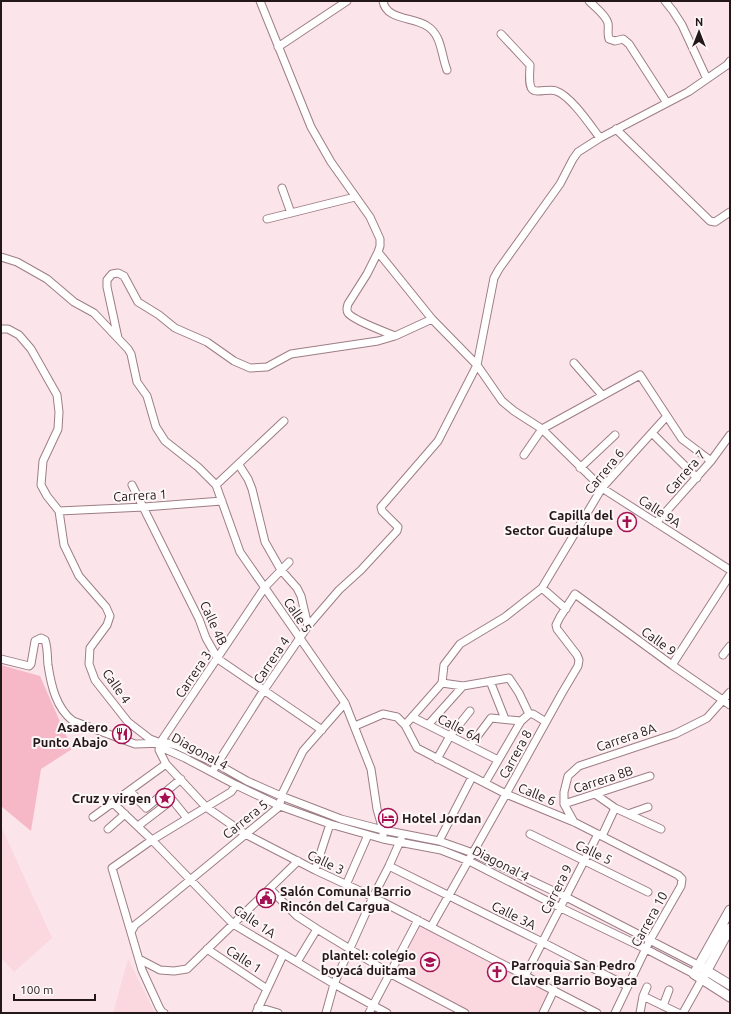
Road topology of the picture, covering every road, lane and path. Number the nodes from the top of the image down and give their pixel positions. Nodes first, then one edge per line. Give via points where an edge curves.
1 (260, 1) edge
2 (348, 1) edge
3 (383, 1) edge
4 (589, 1) edge
5 (665, 1) edge
6 (501, 34) dead end
7 (278, 47) junction
8 (730, 61) edge
9 (447, 70) dead end
10 (707, 79) junction
11 (667, 103) junction
12 (616, 129) junction
13 (600, 138) junction
14 (282, 188) dead end
15 (355, 197) junction
16 (730, 212) edge
17 (291, 213) junction
18 (267, 219) dead end
19 (378, 252) junction
20 (1, 257) edge
21 (432, 319) junction
22 (1, 329) edge
23 (395, 336) junction
24 (118, 338) junction
25 (574, 363) dead end
26 (477, 365) junction
27 (602, 395) junction
28 (667, 416) junction
29 (284, 421) dead end
30 (542, 429) junction
31 (652, 433) junction
32 (615, 435) dead end
33 (730, 435) edge
34 (524, 455) dead end
35 (711, 462) junction
36 (239, 465) junction
37 (580, 468) junction
38 (697, 478) junction
39 (132, 485) dead end
40 (216, 485) junction
41 (602, 488) junction
42 (222, 501) junction
43 (144, 507) junction
44 (58, 511) junction
45 (656, 523) junction
46 (289, 562) dead end
47 (281, 570) junction
48 (730, 570) edge
49 (730, 575) edge
50 (265, 587) junction
51 (542, 588) junction
52 (575, 594) joint
53 (566, 609) junction
54 (308, 626) junction
55 (299, 638) junction
56 (730, 646) edge
57 (723, 655) dead end
58 (1, 659) edge
59 (218, 659) junction
60 (672, 665) junction
61 (490, 681) junction
62 (442, 683) junction
63 (463, 686) junction
64 (264, 690) junction
65 (730, 692) edge
66 (727, 703) edge
67 (345, 704) junction
68 (470, 711) dead end
69 (529, 714) junction
70 (412, 717) junction
71 (505, 719) junction
72 (521, 721) junction
73 (546, 722) junction
74 (405, 725) junction
75 (428, 725) junction
76 (355, 726) junction
77 (322, 730) junction
78 (450, 736) junction
79 (160, 743) junction
80 (470, 746) junction
81 (437, 759) junction
82 (498, 760) junction
83 (166, 764) junction
84 (217, 764) junction
85 (212, 772) junction
86 (650, 776) dead end
87 (181, 779) junction
88 (470, 781) dead end
89 (484, 783) junction
90 (236, 785) junction
91 (130, 791) junction
92 (166, 792) junction
93 (506, 794) junction
94 (595, 794) junction
95 (281, 796) junction
96 (172, 800) junction
97 (113, 803) junction
98 (564, 804) junction
99 (280, 806) junction
100 (206, 807) junction
101 (648, 807) dead end
102 (616, 808) junction
103 (125, 814) junction
104 (628, 814) junction
105 (93, 817) dead end
106 (187, 818) junction
107 (574, 822) junction
108 (330, 824) junction
109 (138, 826) junction
110 (108, 829) dead end
111 (661, 829) dead end
112 (383, 830) junction
113 (245, 834) junction
114 (401, 834) junction
115 (530, 834) dead end
116 (368, 835) junction
117 (600, 835) junction
118 (383, 839) junction
119 (152, 840) junction
120 (439, 841) junction
121 (400, 842) junction
122 (473, 853) junction
123 (584, 860) junction
124 (298, 861) junction
125 (469, 861) junction
126 (389, 866) junction
127 (315, 870) junction
128 (682, 879) joint
129 (190, 880) junction
130 (346, 885) junction
131 (270, 889) junction
132 (648, 892) dead end
133 (448, 895) junction
134 (373, 897) junction
135 (566, 897) junction
136 (560, 908) junction
137 (730, 910) edge
138 (418, 920) junction
139 (233, 924) junction
140 (431, 927) junction
141 (730, 928) edge
142 (317, 929) junction
143 (131, 932) junction
144 (650, 940) junction
145 (542, 942) junction
146 (207, 949) junction
147 (646, 949) junction
148 (349, 950) junction
149 (283, 955) junction
150 (139, 959) junction
151 (297, 962) junction
152 (696, 969) junction
153 (707, 970) junction
154 (391, 974) junction
155 (525, 976) junction
156 (702, 979) junction
157 (334, 984) junction
158 (730, 985) edge
159 (627, 986) junction
160 (647, 987) dead end
161 (267, 989) junction
162 (554, 990) junction
163 (669, 990) dead end
164 (643, 996) junction
165 (730, 998) edge
166 (373, 1005) junction
167 (663, 1006) junction
168 (257, 1010) edge
169 (586, 1010) edge
170 (684, 1012) edge
171 (164, 1013) edge
172 (278, 1013) edge
173 (326, 1013) edge
174 (369, 1013) edge
175 (387, 1013) edge
176 (466, 1013) edge
177 (543, 1013) edge
178 (598, 1013) edge
179 (615, 1013) edge
180 (640, 1013) edge

1 - 7 street
2 - 7 street
3 - 9 street via 388,12 427,26 438,38
4 - 11 street via 606,18 609,39 623,39 629,44
5 - 10 street via 682,25
6 - 13 street via 530,65 532,89 558,91 573,104
7 - 15 street via 311,127
8 - 10 street
10 - 11 street
11 - 12 street
12 - 13 street
12 - 16 street via 710,221 715,222
13 - 26 street via 573,158 560,184 494,278
14 - 17 street
15 - 17 street
15 - 19 street via 370,217 380,239
17 - 18 street
19 - 21 street, Calle 9A
19 - 23 street via 347,307 348,313 355,319
20 - 24 street via 17,262 47,279 74,302 94,313
21 - 23 street
21 - 26 street, Calle 9A
22 - 44 street via 8,329 19,335 31,349 57,395 58,429 43,461 41,485
23 - 24 street via 378,341 291,354 267,367 250,368 234,361 207,342 175,328 138,302 124,276 118,273 112,274 107,280 107,287
24 - 40 street, Calle 5 via 131,354 137,382 147,396 156,427 165,440
25 - 27 street
26 - 30 street, Calle 9A via 502,401
26 - 54 street, Carrera 4 via 438,441 381,507 398,529
27 - 28 street via 640,375
27 - 30 street
28 - 31 street, Carrera 6
28 - 35 street via 682,439
29 - 36 street
30 - 34 street
30 - 37 street, Calle 9A
31 - 38 street
31 - 41 street, Carrera 6
32 - 37 street
33 - 35 street, Carrera 7
35 - 38 street, Carrera 7
36 - 40 street
36 - 47 street via 252,489 265,542
37 - 41 street, Calle 9A
38 - 45 street, Carrera 7
39 - 43 street, Calle 4B
40 - 42 street, Calle 5
41 - 45 street, Calle 9A
41 - 51 street, Carrera 6
42 - 43 street, Carrera 1
42 - 50 street, Calle 5 via 240,552
43 - 44 street, Carrera 1
43 - 59 street, Calle 4B
44 - 79 street, Calle 4 via 64,545 76,570 106,607 110,616 107,625 90,648 89,664 95,680 128,722 150,739
45 - 48 street, Calle 9A
46 - 47 street, Carrera 3
47 - 50 street, Carrera 3
47 - 54 street via 301,596
49 - 60 street
50 - 55 street, Calle 5
50 - 59 street, Carrera 3
51 - 53 street
51 - 62 street via 505,617 460,644 444,664
52 - 53 street, Carrera 8
52 - 60 street, Calle 9
53 - 73 street, Carrera 8 via 556,625 577,655 578,666
54 - 55 street, Carrera 4
55 - 64 street, Carrera 4
55 - 67 street, Calle 5
56 - 57 street
58 - 79 street via 29,666 35,641 41,638 45,640 56,700 72,721 140,745
59 - 64 street, Calle 4B
59 - 79 street, Carrera 3
60 - 66 street, Calle 9
61 - 63 street
61 - 69 street via 507,678 519,693
61 - 71 street
62 - 63 street
62 - 70 street, Calle 6A
63 - 75 street
64 - 77 street, Calle 4B
64 - 84 street, Carrera 4
65 - 66 street, Carrera 8A
66 - 98 street, Carrera 8A via 707,718 675,734 579,766 568,776
67 - 76 street, Calle 5
67 - 77 street, Carrera 5
68 - 78 street
69 - 72 street
69 - 73 street
70 - 74 street, Calle 6A
70 - 75 street, Calle 6A
71 - 72 street
71 - 80 street via 491,718
72 - 82 street
73 - 93 street, Carrera 8
74 - 76 street, Calle 6 via 397,717 383,714
74 - 81 street, Calle 6 via 417,748
75 - 78 street, Calle 6A
76 - 112 street, Calle 5 via 371,769
77 - 95 street, Carrera 5 via 303,751
78 - 80 street, Calle 6A
78 - 81 street
79 - 83 street, Calle 3 via 159,750
79 - 84 street, Diagonal 4 via 178,746
79 - 85 street, Diagonal 4 via 165,749
80 - 82 street, Calle 6A
81 - 89 street, Calle 6
82 - 89 street
83 - 87 street, Calle 3
83 - 91 street
84 - 85 street, Carrera 4
84 - 95 street, Diagonal 4
85 - 90 street, Diagonal 4
86 - 94 street, Carrera 8B
87 - 92 street
87 - 100 street, Calle 3
88 - 120 street
89 - 93 street, Calle 6
90 - 99 street, Diagonal 4
90 - 100 street via 231,792
91 - 92 street via 146,808
91 - 97 street
92 - 96 street
93 - 107 street, Calle 6
93 - 122 street, Carrera 8
94 - 98 street, Carrera 8B
94 - 102 street
95 - 99 street, Carrera 5
95 - 112 street, Diagonal 4 via 341,819
96 - 106 street
96 - 109 street
97 - 103 street, Calle 1A
97 - 105 street
98 - 107 street
99 - 108 street, Diagonal 4
99 - 113 street, Carrera 5
100 - 106 street
100 - 113 street, Calle 3
101 - 104 street
102 - 104 street
102 - 117 street, Carrera 9
103 - 109 street, Calle 1A
103 - 110 street
104 - 111 street
106 - 119 street
107 - 117 street, Calle 6
108 - 116 street, Diagonal 4
108 - 127 street
109 - 119 street, Calle 1A
112 - 114 street, Diagonal 4
112 - 118 street, Calle 5
113 - 124 street, Calle 3
113 - 129 street, Carrera 5
114 - 120 street, Diagonal 4
114 - 121 street
115 - 123 street, Calle 5
116 - 118 street, Diagonal 4
116 - 130 street
117 - 123 street, Carrera 9
117 - 128 street, Calle 6
118 - 121 street, Diagonal 4
119 - 129 street, Calle 1A
119 - 143 street via 112,868
120 - 122 street, Diagonal 4
121 - 125 street, Diagonal 4 via 441,850
121 - 126 street
122 - 125 street, Carrera 8
122 - 135 street, Diagonal 4
123 - 132 street, Calle 5
123 - 135 street, Carrera 9
124 - 127 street, Calle 3
124 - 131 street
125 - 133 street, Carrera 8
125 - 136 street, Diagonal 4
126 - 133 street, Calle 3A
126 - 134 street
127 - 130 street, Calle 3
128 - 144 street, Carrera 10 via 681,886
129 - 139 street, Calle 1A
129 - 143 street, Carrera 5
130 - 134 street, Calle 3
131 - 139 street
131 - 142 street via 297,916
133 - 140 street, Carrera 8
133 - 145 street, Calle 3A
134 - 138 street, Calle 3
134 - 148 street
135 - 136 street, Carrera 9
135 - 144 street, Diagonal 4
136 - 145 street, Carrera 9
136 - 147 street, Diagonal 4
137 - 152 main road
138 - 140 street, Calle 3
138 - 154 street
139 - 146 street
139 - 149 street, Calle 1A
140 - 155 street, Calle 3
141 - 153 main road
142 - 148 street
142 - 151 street
143 - 150 street
144 - 147 street, Carrera 10
144 - 152 street, Diagonal 4
145 - 155 street, Carrera 9
145 - 159 street, Calle 3A
146 - 150 street via 187,969 174,971 160,970
146 - 161 street, Calle 1
147 - 152 street, Diagonal 4
147 - 159 street, Carrera 10
148 - 154 street
148 - 157 street
149 - 151 street, Calle 1A
149 - 161 street
150 - 171 street via 159,1007
151 - 157 street, Calle 1A
152 - 153 main road, Diagonal 4
152 - 156 main road, Diagonal 4
153 - 156 main road
153 - 158 main road, Diagonal 4
154 - 166 street
154 - 176 street
155 - 162 street, Calle 3
156 - 165 main road, Diagonal 4
156 - 170 street
157 - 166 street, Calle 1A
157 - 173 street
159 - 179 street, Carrera 10
160 - 164 street
161 - 168 street
162 - 169 street, Calle 3
162 - 177 street
163 - 167 street
164 - 167 street
164 - 180 street
166 - 174 street
166 - 175 street, Calle 1A
167 - 170 street
168 - 172 street
169 - 178 street, Calle 3

